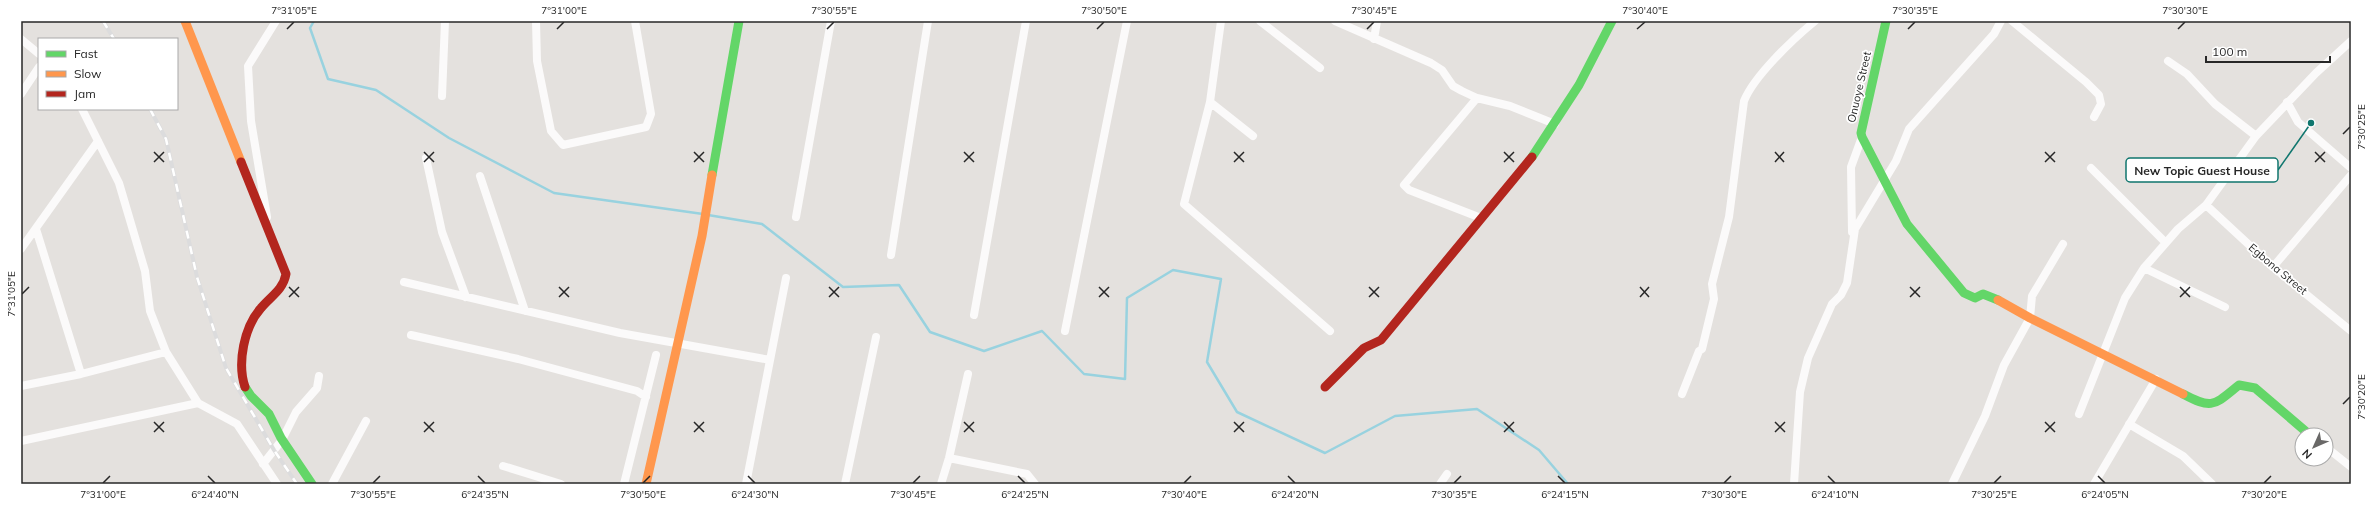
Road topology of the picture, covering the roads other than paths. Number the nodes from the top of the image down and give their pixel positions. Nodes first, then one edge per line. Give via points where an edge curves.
1 (185, 21) edge
2 (276, 21) edge
3 (444, 21) edge
4 (536, 21) edge
5 (635, 21) edge
6 (739, 21) edge
7 (831, 21) edge
8 (928, 21) edge
9 (1026, 21) edge
10 (1127, 21) edge
11 (1221, 21) edge
12 (1260, 21) edge
13 (1335, 21) edge
14 (1377, 21) edge
15 (1612, 21) edge
16 (1815, 21) edge
17 (1886, 21) edge
18 (2001, 21) edge
19 (2012, 21) edge
20 (21, 39) edge
21 (1374, 40) junction
22 (2351, 42) edge
23 (38, 53) edge
24 (2168, 61) dead end
25 (38, 68) edge
26 (1320, 68) dead end
27 (21, 94) edge
28 (442, 96) dead end
29 (1477, 98) junction
30 (1210, 102) junction
31 (2287, 102) junction
32 (83, 110) edge
33 (2094, 117) dead end
34 (1555, 124) junction
35 (1253, 136) dead end
36 (2256, 136) junction
37 (1862, 137) junction
38 (98, 140) junction
39 (426, 158) dead end
40 (2091, 168) dead end
41 (2351, 168) edge
42 (480, 176) dead end
43 (2351, 176) edge
44 (1884, 177) junction
45 (2206, 205) junction
46 (796, 217) dead end
47 (1481, 218) junction
48 (36, 228) junction
49 (270, 234) junction
50 (2165, 242) junction
51 (2063, 244) dead end
52 (1853, 246) junction
53 (21, 249) edge
54 (891, 255) dead end
55 (2273, 267) junction
56 (2144, 268) junction
57 (786, 278) dead end
58 (404, 282) dead end
59 (466, 297) junction
60 (2225, 307) dead end
61 (525, 311) junction
62 (974, 315) dead end
63 (2030, 318) junction
64 (1065, 331) dead end
65 (2351, 331) edge
66 (1330, 332) dead end
67 (411, 335) dead end
68 (876, 337) dead end
69 (676, 344) junction
70 (166, 352) junction
71 (2104, 354) junction
72 (656, 355) dead end
73 (770, 360) junction
74 (82, 374) junction
75 (968, 374) dead end
76 (319, 376) dead end
77 (2156, 379) junction
78 (21, 386) edge
79 (1325, 387) dead end
80 (1682, 394) dead end
81 (646, 397) junction
82 (198, 403) junction
83 (2079, 414) dead end
84 (366, 421) dead end
85 (2129, 424) junction
86 (2301, 427) edge
87 (282, 440) junction
88 (21, 441) edge
89 (2334, 453) edge
90 (949, 458) junction
91 (263, 464) junction
92 (504, 466) dead end
93 (2351, 467) edge
94 (1447, 474) dead end
95 (277, 484) edge
96 (312, 484) edge
97 (332, 484) edge
98 (561, 484) edge
99 (624, 484) edge
100 (646, 484) edge
101 (746, 484) edge
102 (845, 484) edge
103 (941, 484) edge
104 (1035, 484) edge
105 (1440, 484) edge
106 (1794, 484) edge
107 (1952, 484) edge
108 (2094, 484) edge
109 (2212, 484) edge

1 - 49 street
2 - 49 street via 248,66 251,121
3 - 28 street
4 - 5 street via 537,61 551,130 563,144 646,126 651,114
6 - 69 street via 702,236
7 - 46 street
8 - 54 street
9 - 62 street
10 - 64 street
11 - 30 street
12 - 26 street
13 - 21 street
14 - 21 street
15 - 34 street via 1579,85
16 - 80 street via 1749,89 1744,101 1729,217 1712,284 1714,299 1702,349
17 - 37 street, Onuoye Street
18 - 44 street via 1994,34 1909,129 1896,161
19 - 33 street via 2099,94 2101,104
20 - 23 street
21 - 29 street via 1431,63 1442,70 1453,86
22 - 31 street
24 - 36 street via 2187,74 2216,104
25 - 27 street
29 - 34 street via 1510,106
29 - 47 street via 1404,185 1408,190
30 - 35 street
30 - 66 street via 1184,204
31 - 36 street
31 - 41 street via 2298,122
32 - 38 street
34 - 47 street via 1530,161
36 - 45 street
37 - 44 street, Onuoye Street
37 - 52 street via 1851,167
38 - 48 street
38 - 70 street via 119,183 145,271 150,311
39 - 59 street via 442,232
40 - 50 street
42 - 61 street
43 - 55 street
44 - 52 street via 1854,229
44 - 63 street, Onuoye Street via 1907,224 1964,293 1975,298 1983,294 1995,298
45 - 50 street
45 - 55 street, Egbona Street
47 - 79 street via 1381,340 1364,348
48 - 53 street
48 - 74 street
49 - 87 street via 286,274 286,283 256,314 240,364 245,389 269,414
50 - 56 street
51 - 63 street via 2032,296
52 - 106 street via 1847,283 1832,304 1806,365 1800,392
55 - 65 street, Egbona Street
56 - 60 street
56 - 71 street via 2126,298
57 - 73 street
58 - 59 street
59 - 61 street
61 - 69 street
63 - 71 street
63 - 107 street via 2004,365 1985,416
67 - 81 street via 518,359 637,391
68 - 102 street
69 - 73 street
69 - 100 street
70 - 74 street
70 - 82 street
71 - 77 street
71 - 83 street
72 - 81 street
73 - 101 street
74 - 78 street
75 - 90 street
76 - 87 street via 317,388 296,412
77 - 85 street
77 - 86 street via 2202,404 2212,405 2239,385 2255,388
81 - 99 street
82 - 88 street
82 - 91 street via 237,424
84 - 97 street
85 - 108 street
85 - 109 street via 2183,456
87 - 91 street
87 - 96 street
89 - 93 street
90 - 103 street
90 - 104 street via 1027,474
91 - 95 street
92 - 98 street
94 - 105 street

